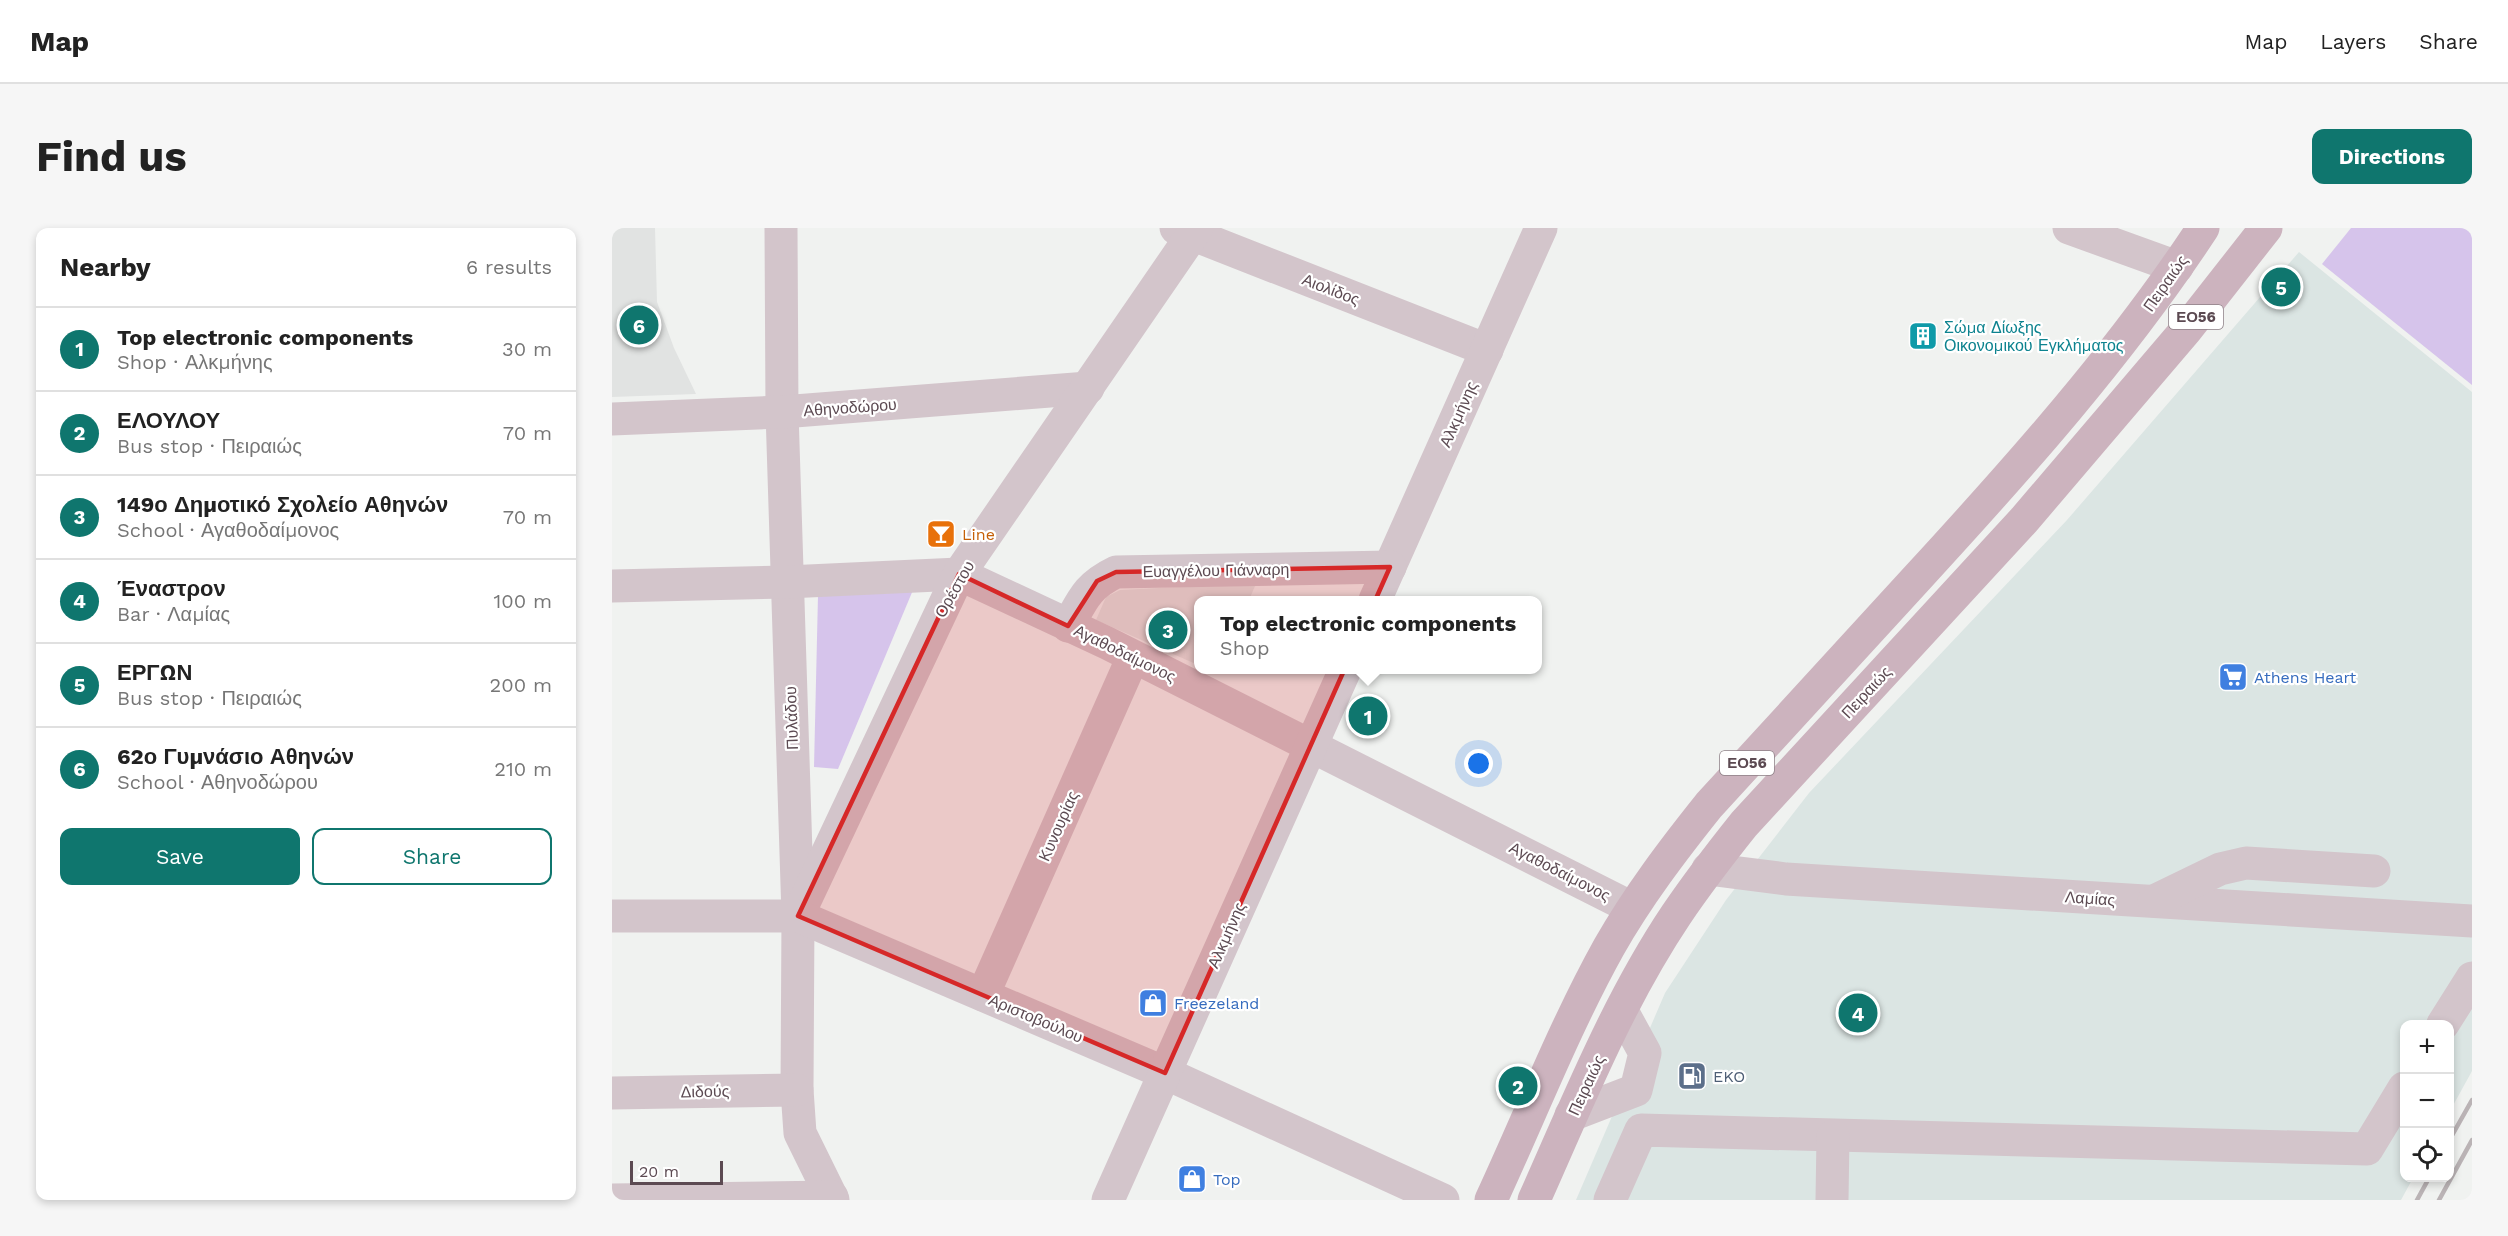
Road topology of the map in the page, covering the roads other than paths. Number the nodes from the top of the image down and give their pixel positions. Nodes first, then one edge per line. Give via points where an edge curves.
1 (781, 228) edge
2 (1541, 228) edge
3 (2069, 228) edge
4 (2203, 228) edge
5 (2266, 228) edge
6 (1188, 230) edge
7 (2177, 267) junction
8 (1487, 350) junction
9 (1088, 388) junction
10 (782, 412) junction
11 (612, 418) edge
12 (1390, 567) junction
13 (959, 574) junction
14 (787, 582) junction
15 (612, 586) edge
16 (1377, 596) edge
17 (1068, 626) junction
18 (1133, 657) junction
19 (1343, 674) edge
20 (1311, 746) junction
21 (1708, 869) junction
22 (2374, 871) dead end
23 (2152, 902) junction
24 (1632, 908) junction
25 (612, 916) edge
26 (798, 916) junction
27 (2472, 921) edge
28 (2472, 978) edge
29 (982, 995) junction
30 (1622, 1011) junction
31 (2446, 1020) edge
32 (1164, 1073) junction
33 (797, 1089) junction
34 (612, 1093) edge
35 (2400, 1095) edge
36 (1571, 1115) junction
37 (1833, 1136) junction
38 (832, 1198) edge
39 (684, 1199) edge
40 (612, 1200) edge
41 (1108, 1200) edge
42 (1443, 1200) edge
43 (1491, 1200) edge
44 (1534, 1200) edge
45 (1610, 1200) edge
46 (1832, 1200) edge

1 - 10 street, Πυλάδου
2 - 8 street, Αλκμήνης
3 - 7 street
4 - 7 main road, Πειραιώς / ΕΟ56
5 - 21 main road, Πειραιώς / ΕΟ56 via 2044,498 1744,824
6 - 8 street, Αιολίδος
6 - 9 street, Ορέστου
7 - 24 main road, Πειραιώς / ΕΟ56 via 2089,384 1998,490 1709,805
8 - 12 street, Αλκμήνης
9 - 10 street, Αθηνοδώρου
9 - 13 street, Ορέστου
10 - 11 street, Αθηνοδώρου
10 - 14 street, Πυλάδου
12 - 16 street, Αλκμήνης
12 - 17 street, Ευαγγέλου Γιάνναρη via 1116,572 1097,581
13 - 14 street, Αγαθοδαίμονος
13 - 17 street, Αγαθοδαίμονος
13 - 26 street, Ορέστου
14 - 15 street, Αγαθοδαίμονος
14 - 26 street, Πυλάδου
17 - 18 street, Αγαθοδαίμονος
18 - 20 street, Αγαθοδαίμονος
18 - 29 street, Κυνουρίας
19 - 20 street, Αλκμήνης
20 - 24 street, Αγαθοδαίμονος
20 - 32 street, Αλκμήνης
21 - 23 street, Λαμίας via 1786,879
21 - 30 main road, Πειραιώς / ΕΟ56 via 1670,925
22 - 23 street via 2246,862 2220,869
23 - 27 street, Λαμίας
24 - 43 main road, Πειραιώς / ΕΟ56 via 1579,1009
25 - 26 street, Αριστοβούλου
26 - 29 street, Αριστοβούλου
26 - 33 street, Πυλάδου
28 - 31 street
29 - 32 street, Αριστοβούλου
30 - 36 main road, Πειραιώς / ΕΟ56
30 - 36 street via 1645,1053 1635,1090
32 - 41 street, Αλκμήνης
32 - 42 street, Αριστοβούλου
33 - 34 street, Διδούς
33 - 38 street, Πυλάδου via 800,1132
35 - 37 street via 2367,1149
36 - 44 main road, Πειραιώς / ΕΟ56
37 - 45 street via 1641,1130
37 - 46 street
38 - 39 street
39 - 40 street

